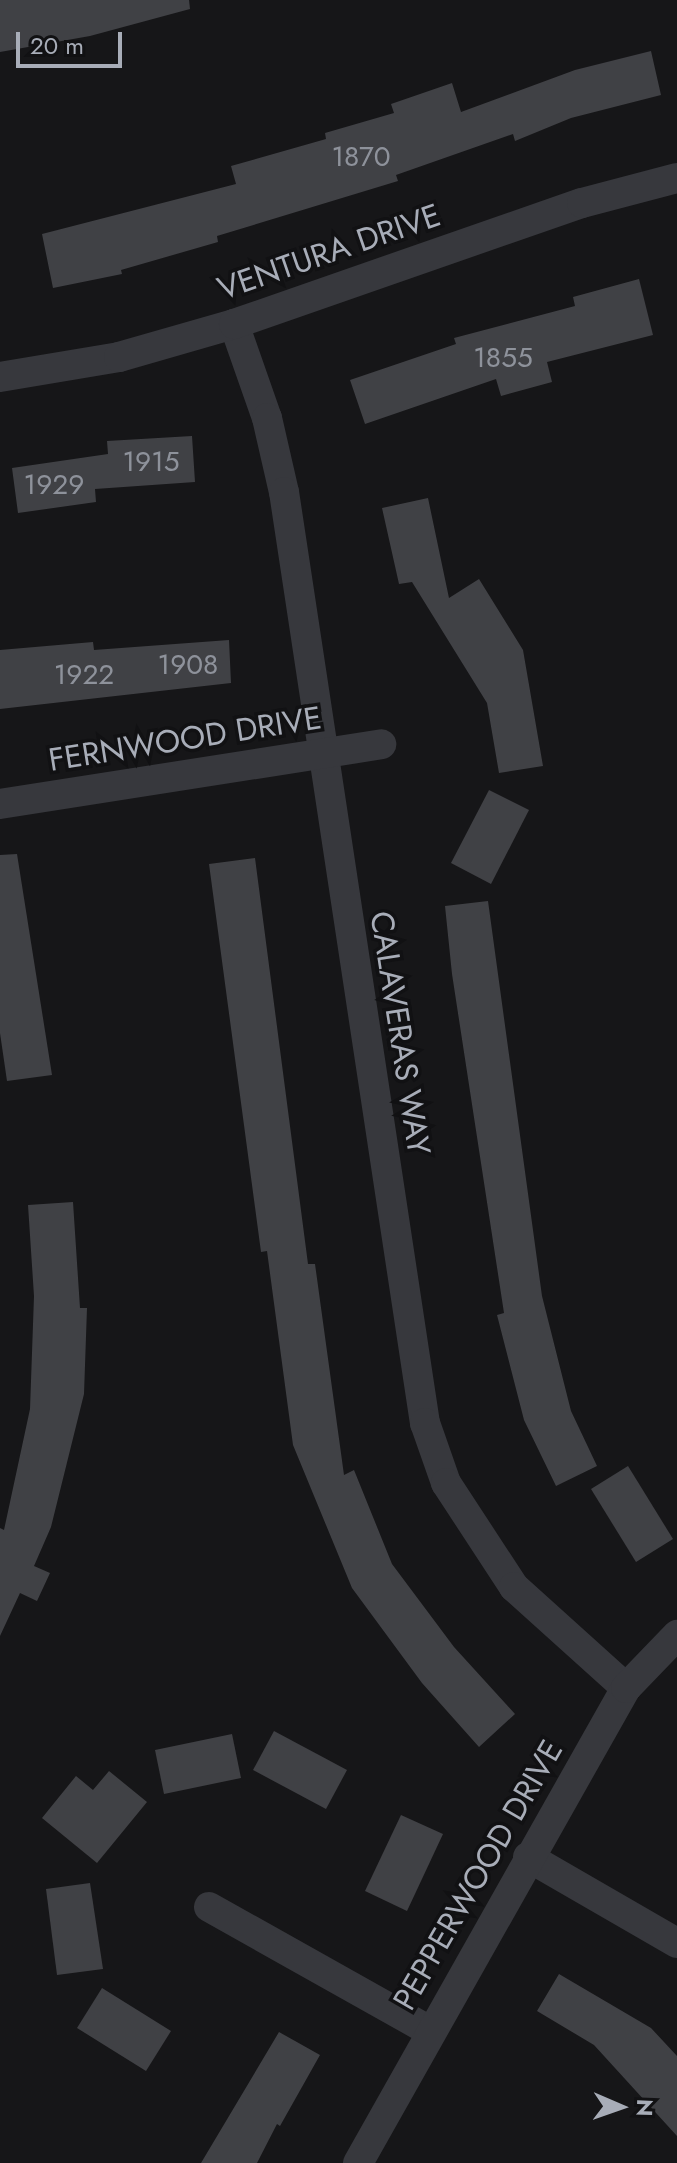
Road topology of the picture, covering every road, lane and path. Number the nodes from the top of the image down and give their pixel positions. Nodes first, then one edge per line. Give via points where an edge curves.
1 (677, 178) edge
2 (234, 324) junction
3 (0, 377) edge
4 (381, 744) dead end
5 (322, 754) junction
6 (0, 804) edge
7 (677, 1635) edge
8 (626, 1688) junction
9 (528, 1857) junction
10 (209, 1907) dead end
11 (677, 1943) edge
12 (430, 2031) junction
13 (358, 2163) edge

1 - 2 street, VENTURA DRIVE via 582,203
2 - 3 street, VENTURA DRIVE via 119,357
2 - 5 street, CALAVERAS WAY via 267,418 284,492
4 - 5 street, FERNWOOD DRIVE
5 - 6 street, FERNWOOD DRIVE
5 - 8 street, CALAVERAS WAY via 425,1423 446,1483 514,1587
7 - 8 street, PEPPERWOOD DRIVE
8 - 9 street, PEPPERWOOD DRIVE
9 - 11 street
9 - 12 street, PEPPERWOOD DRIVE
10 - 12 street
12 - 13 street, PEPPERWOOD DRIVE

